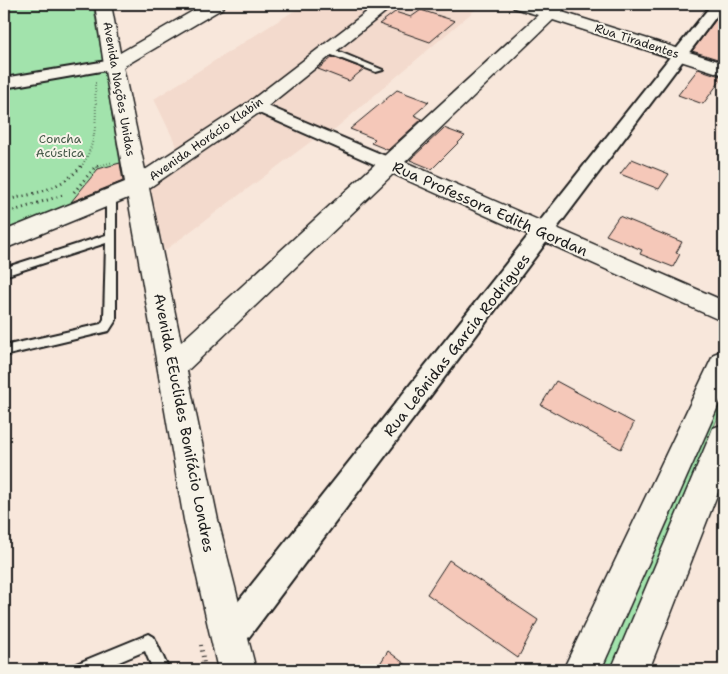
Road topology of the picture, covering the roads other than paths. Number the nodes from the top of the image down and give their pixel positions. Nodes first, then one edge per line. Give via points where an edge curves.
1 (103, 4) edge
2 (217, 4) edge
3 (387, 4) edge
4 (520, 4) edge
5 (719, 4) edge
6 (555, 8) edge
7 (327, 50) junction
8 (680, 54) junction
9 (113, 65) junction
10 (724, 69) edge
11 (379, 70) dead end
12 (4, 83) edge
13 (256, 106) junction
14 (389, 164) junction
15 (128, 186) junction
16 (544, 233) junction
17 (112, 238) junction
18 (4, 240) edge
19 (4, 272) edge
20 (724, 312) edge
21 (4, 351) edge
22 (724, 362) edge
23 (172, 368) junction
24 (724, 438) edge
25 (229, 638) junction
26 (82, 670) edge
27 (161, 670) edge
28 (237, 670) edge
29 (582, 670) edge
30 (630, 670) edge

1 - 9 main road, Avenida Nações Unidas
2 - 9 main road
3 - 7 main road, Avenida Horácio Klabin
4 - 6 main road, Rua Tiradentes
5 - 8 street, Rua Leônidas Garcia Rodrigues
6 - 8 main road, Rua Tiradentes
6 - 14 main road
7 - 11 lane
7 - 13 main road, Avenida Horácio Klabin
8 - 10 main road, Rua Tiradentes
8 - 16 street, Rua Leônidas Garcia Rodrigues
9 - 12 street
9 - 15 main road, Avenida Nações Unidas
13 - 14 street, Rua Professora Edith Gordan
13 - 15 main road, Avenida Horácio Klabin
14 - 16 main road, Rua Professora Edith Gordan
14 - 23 main road
15 - 17 lane
15 - 18 main road, Avenida Horácio Klabin
15 - 23 main road, Avenida EEuclides Bonifácio Londres
16 - 20 main road, Rua Professora Edith Gordan
16 - 25 street, Rua Leônidas Garcia Rodrigues
17 - 19 lane
17 - 21 lane via 110,320 105,328
22 - 29 main road
23 - 25 main road, Avenida EEuclides Bonifácio Londres via 201,520
24 - 30 main road
25 - 28 main road, Avenida EEuclides Bonifácio Londres
26 - 27 lane via 149,642

